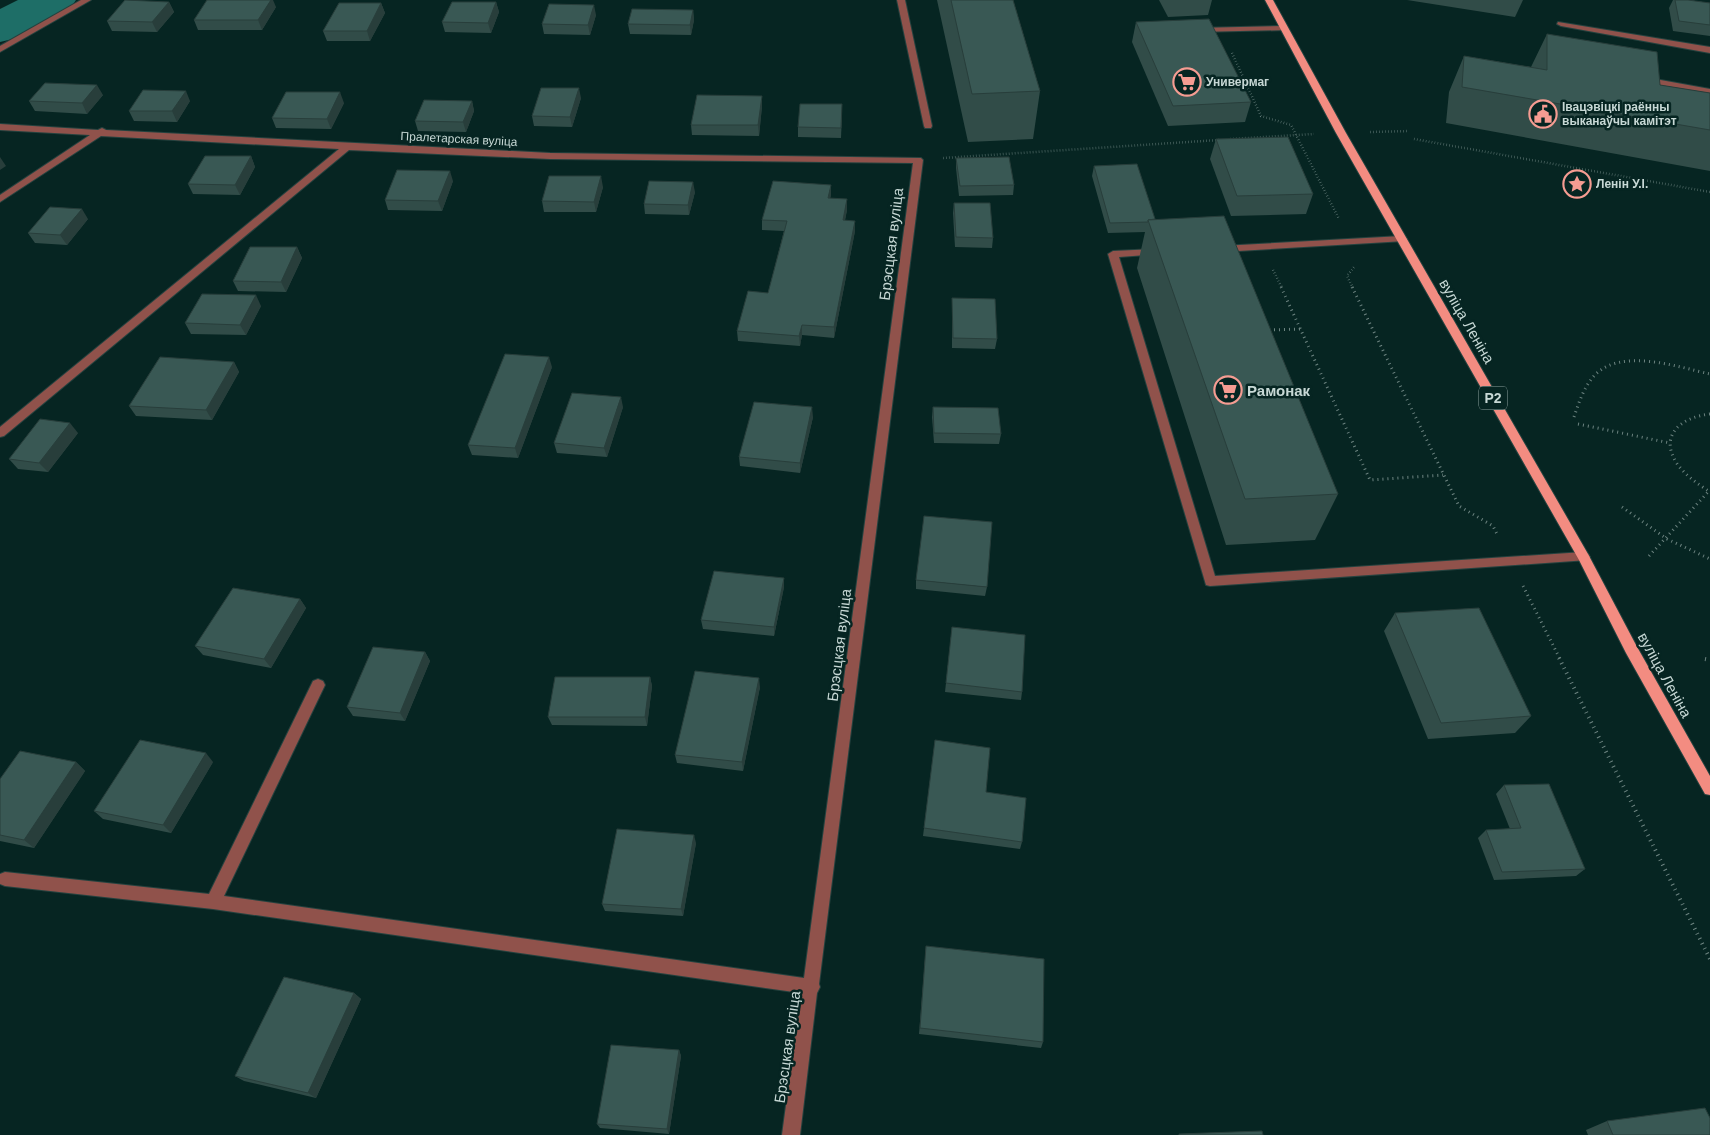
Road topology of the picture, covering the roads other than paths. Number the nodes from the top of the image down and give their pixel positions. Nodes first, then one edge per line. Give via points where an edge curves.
1 (87, 0) edge
2 (901, 0) edge
3 (1269, 0) edge
4 (1561, 24) dead end
5 (1284, 28) junction
6 (1186, 30) edge
7 (0, 49) edge
8 (1710, 50) edge
9 (1635, 78) edge
10 (1710, 92) edge
11 (928, 126) dead end
12 (0, 127) edge
13 (102, 131) junction
14 (347, 147) junction
15 (918, 160) joint
16 (0, 199) edge
17 (1402, 239) junction
18 (1213, 249) edge
19 (1163, 252) edge
20 (0, 433) edge
21 (1584, 557) junction
22 (318, 685) dead end
23 (1710, 789) edge
24 (5, 878) dead end
25 (213, 902) junction
26 (812, 987) junction
27 (792, 1135) edge

1 - 7 street
2 - 11 street
3 - 5 main road, вуліца Леніна / Р2
4 - 8 street
5 - 6 street
5 - 17 main road, вуліца Леніна / Р2
9 - 10 street
12 - 13 street, Пралетарская вуліца
13 - 14 street, Пралетарская вуліца
13 - 16 street
14 - 15 street, Пралетарская вуліца via 550,156
14 - 20 street
15 - 26 street, Брэсцкая вуліца
17 - 18 street
17 - 21 main road, вуліца Леніна / Р2
19 - 21 street via 1113,254 1210,581
21 - 23 main road, вуліца Леніна / Р2 via 1631,649
22 - 25 street
24 - 25 street
25 - 26 street
26 - 27 street, Брэсцкая вуліца

